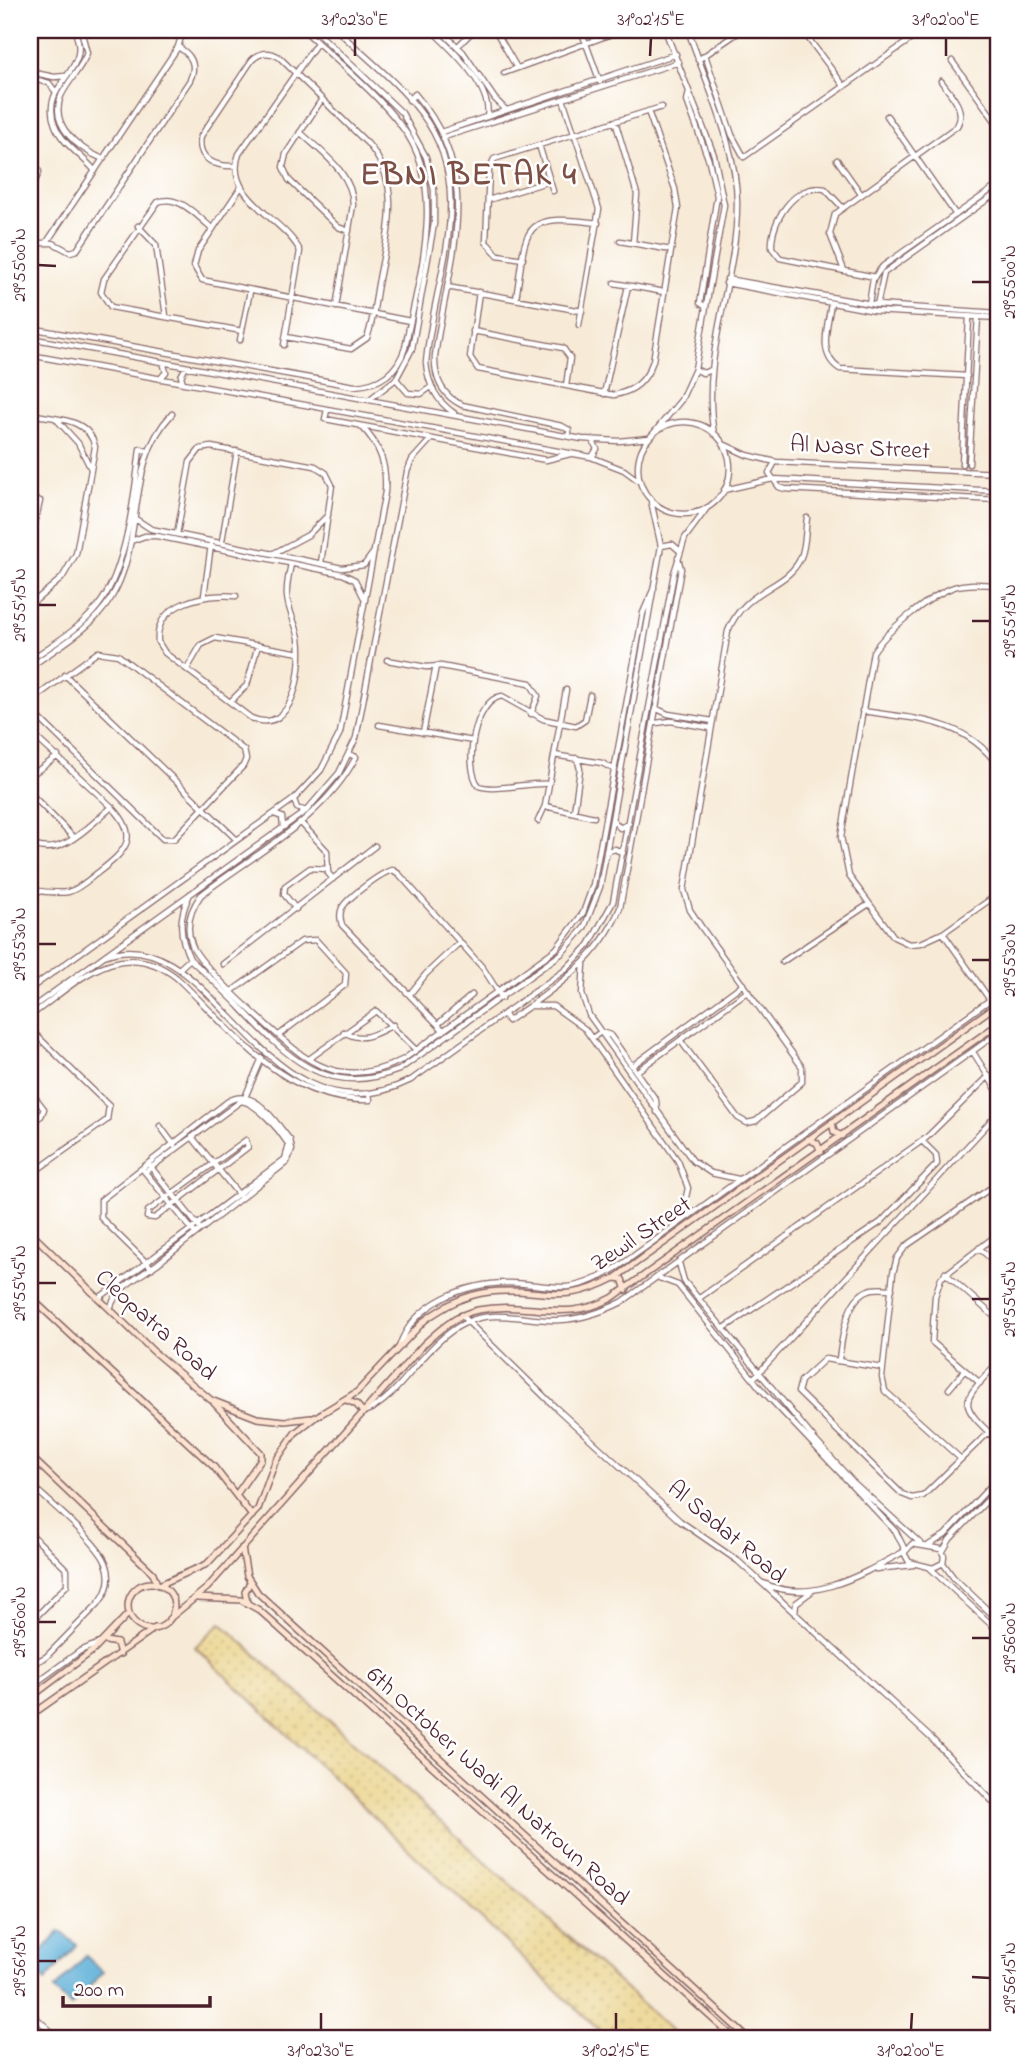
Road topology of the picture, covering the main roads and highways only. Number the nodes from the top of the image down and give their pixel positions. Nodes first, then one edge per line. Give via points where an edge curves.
1 (998, 1004) edge
2 (998, 1024) edge
3 (832, 1122) junction
4 (842, 1136) junction
5 (808, 1139) junction
6 (821, 1152) junction
7 (761, 1164) road end
8 (765, 1170) junction
9 (30, 1232) edge
10 (634, 1265) junction
11 (644, 1276) junction
12 (615, 1278) junction
13 (511, 1283) road end
14 (626, 1290) junction
15 (511, 1292) junction
16 (30, 1297) edge
17 (604, 1303) junction
18 (608, 1309) road end
19 (559, 1312) junction
20 (559, 1321) road end
21 (362, 1387) junction
22 (375, 1399) junction
23 (211, 1400) junction
24 (346, 1401) junction
25 (363, 1412) junction
26 (314, 1418) junction
27 (30, 1456) edge
28 (236, 1495) junction
29 (252, 1516) junction
30 (242, 1548) junction
31 (207, 1564) junction
32 (218, 1574) junction
33 (250, 1582) junction
34 (158, 1585) junction
35 (197, 1598) junction
36 (248, 1603) junction
37 (129, 1613) junction
38 (169, 1619) junction
39 (155, 1628) junction
40 (103, 1642) junction
41 (120, 1654) junction
42 (30, 1698) edge
43 (30, 1716) edge
44 (735, 2039) edge
45 (749, 2039) edge

1 - 3 main road, Zewil Street
2 - 4 main road, Zewil Street via 909,1093
3 - 4 main road via 834,1132
3 - 5 main road, Zewil Street
4 - 6 main road, Zewil Street
5 - 6 main road via 817,1143
5 - 8 main road, Zewil Street
6 - 11 main road, Zewil Street
7 - 8 main road
8 - 10 main road, Zewil Street
9 - 23 main road, Cleopatra Road via 154,1352
10 - 11 main road
10 - 12 main road, Zewil Street via 620,1270
11 - 14 main road, Zewil Street
12 - 14 main road via 622,1279
12 - 15 main road, Zewil Street via 571,1295
13 - 15 main road
14 - 17 main road, Zewil Street
15 - 21 main road, Zewil Street via 473,1295 425,1320
16 - 28 main road via 209,1462
17 - 18 main road
17 - 19 main road, Zewil Street via 587,1310
19 - 20 main road
19 - 22 main road, Zewil Street via 496,1308 461,1315 424,1344
21 - 22 main road
21 - 24 main road, Zewil Street
22 - 25 main road, Zewil Street
23 - 26 main road, Cleopatra Road via 257,1418
23 - 28 main road via 261,1452 261,1459
24 - 25 main road
24 - 26 main road, Zewil Street
25 - 30 main road, Zewil Street
26 - 29 main road, Zewil Street via 281,1451
27 - 34 main road via 153,1573
28 - 29 main road
29 - 31 main road, Zewil Street
30 - 32 main road, Zewil Street
30 - 33 main road
31 - 32 main road
31 - 34 main road, Zewil Street
32 - 35 main road, Zewil Street
33 - 36 main road via 245,1592
33 - 45 main road, 6th October, Wadi Al Natroun Road via 417,1740
34 - 37 main road via 136,1588 129,1600
34 - 38 main road via 173,1599
35 - 36 main road
35 - 38 main road, Zewil Street
36 - 44 main road, 6th October, Wadi Al Natroun Road
37 - 39 main road via 139,1626
37 - 40 main road
38 - 39 main road
39 - 41 main road
40 - 41 main road via 117,1643
40 - 42 main road
41 - 43 main road

